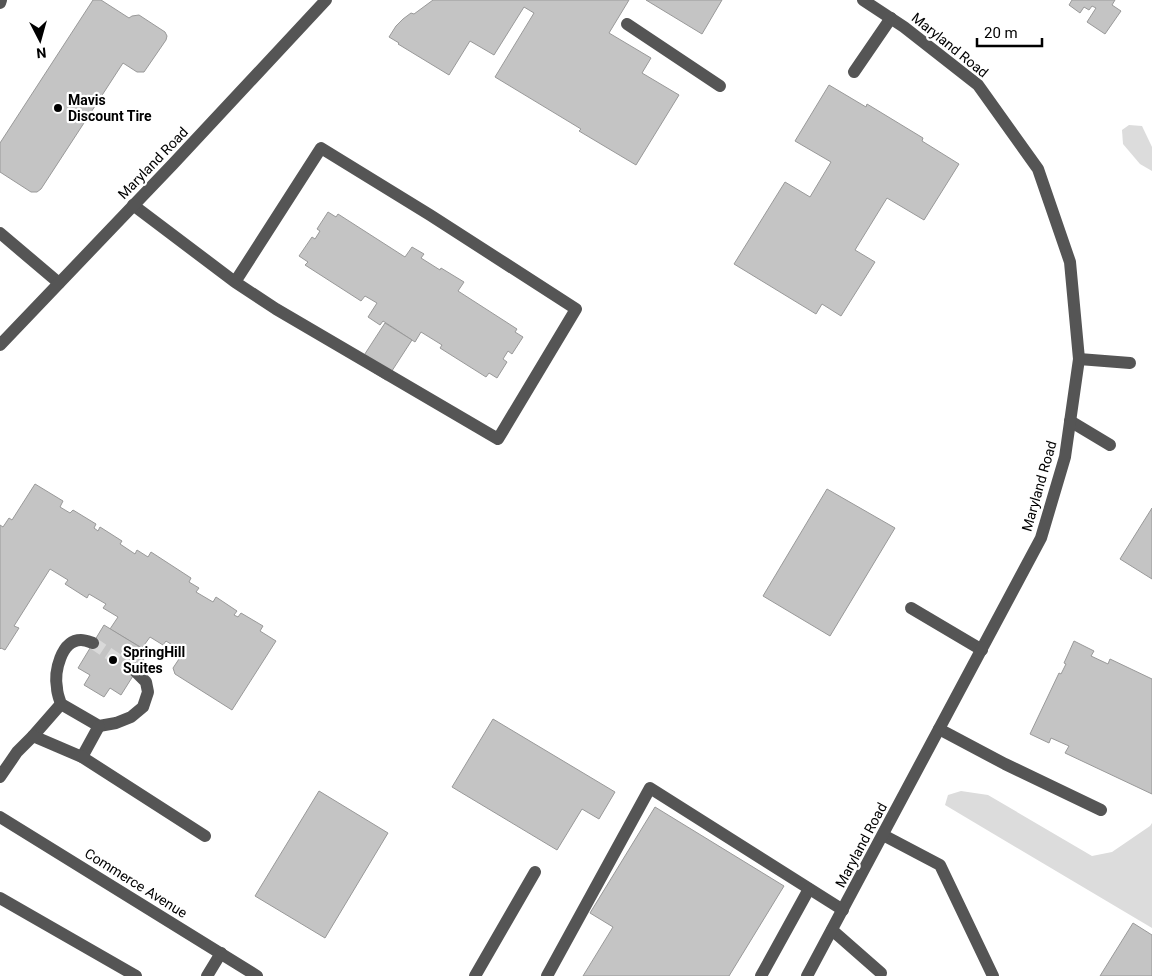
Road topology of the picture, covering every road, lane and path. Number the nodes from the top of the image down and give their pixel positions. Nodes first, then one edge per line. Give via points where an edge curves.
1 (326, 0) edge
2 (863, 0) edge
3 (891, 18) junction
4 (627, 24) dead end
5 (854, 72) dead end
6 (720, 86) dead end
7 (133, 206) junction
8 (0, 233) edge
9 (235, 282) junction
10 (59, 283) junction
11 (0, 345) edge
12 (1079, 359) junction
13 (1130, 363) dead end
14 (1070, 421) junction
15 (1110, 445) dead end
16 (911, 608) dead end
17 (93, 643) tunnel mouth
18 (982, 650) junction
19 (136, 672) tunnel mouth
20 (61, 704) junction
21 (99, 726) junction
22 (939, 729) junction
23 (33, 736) junction
24 (82, 757) junction
25 (0, 777) edge
26 (1100, 810) dead end
27 (0, 816) edge
28 (883, 835) junction
29 (205, 836) dead end
30 (535, 872) dead end
31 (809, 889) junction
32 (0, 898) edge
33 (13, 906) junction
34 (0, 908) edge
35 (843, 910) junction
36 (832, 930) junction
37 (220, 953) junction
38 (881, 972) dead end
39 (136, 976) edge
40 (207, 976) edge
41 (257, 976) edge
42 (476, 976) edge
43 (547, 976) edge
44 (761, 976) edge
45 (807, 976) edge
46 (993, 976) edge

1 - 7 street, Maryland Road
2 - 3 street, Maryland Road
3 - 5 street
3 - 12 street, Maryland Road via 978,85 1038,169 1070,262
4 - 6 street
7 - 9 street
7 - 10 street, Maryland Road
8 - 10 street
9 - 9 street via 498,439 576,309 321,148
10 - 11 street, Maryland Road
12 - 13 street
12 - 14 street, Maryland Road
14 - 15 street
14 - 18 street, Maryland Road via 1065,457 1041,538
16 - 18 street
17 - 20 street via 81,640 71,643 62,653 56,687
18 - 22 street, Maryland Road
19 - 21 street via 146,682 148,692 143,707 131,717
20 - 21 street
20 - 23 street
21 - 24 street
22 - 26 street
22 - 28 street, Maryland Road
23 - 24 street
23 - 25 street
24 - 29 street
27 - 37 street, Commerce Avenue
28 - 35 street, Maryland Road
28 - 46 street via 940,865
30 - 42 street
31 - 35 street
31 - 43 street via 650,788
31 - 44 street
32 - 33 street
33 - 34 street
33 - 39 street
35 - 36 street, Maryland Road
36 - 38 street
36 - 45 street, Maryland Road
37 - 40 street
37 - 41 street, Commerce Avenue

